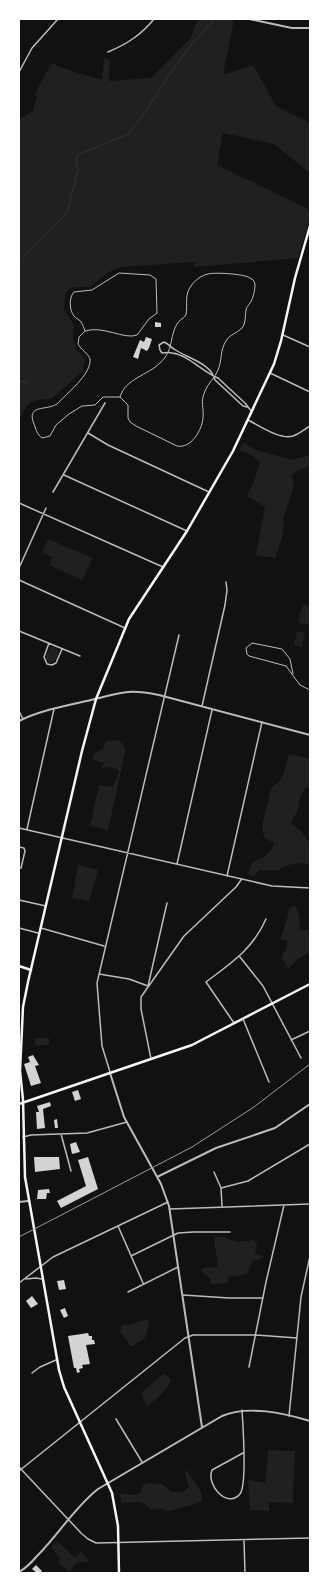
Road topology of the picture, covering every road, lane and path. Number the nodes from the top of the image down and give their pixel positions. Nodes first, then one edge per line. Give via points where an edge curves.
1 (58, 19) edge
2 (154, 19) edge
3 (249, 19) edge
4 (310, 28) edge
5 (108, 52) dead end
6 (20, 67) edge
7 (19, 72) edge
8 (310, 226) edge
9 (85, 331) junction
10 (283, 335) junction
11 (171, 346) junction
12 (310, 347) edge
13 (168, 353) junction
14 (270, 373) junction
15 (214, 377) junction
16 (310, 392) edge
17 (120, 397) junction
18 (105, 403) dead end
19 (252, 412) junction
20 (248, 420) junction
21 (310, 426) edge
22 (88, 433) junction
23 (64, 475) junction
24 (53, 492) dead end
25 (209, 492) junction
26 (19, 503) edge
27 (46, 508) dead end
28 (43, 514) junction
29 (186, 531) junction
30 (163, 567) junction
31 (19, 568) edge
32 (19, 580) edge
33 (226, 582) dead end
34 (125, 628) junction
35 (19, 631) edge
36 (179, 635) dead end
37 (49, 643) junction
38 (62, 648) junction
39 (80, 656) dead end
40 (293, 674) junction
41 (310, 690) edge
42 (164, 696) junction
43 (96, 699) junction
44 (202, 706) junction
45 (54, 709) junction
46 (212, 709) junction
47 (19, 711) edge
48 (23, 719) junction
49 (19, 721) edge
50 (262, 722) junction
51 (310, 735) edge
52 (19, 828) edge
53 (27, 829) junction
54 (61, 837) junction
55 (19, 847) edge
56 (128, 853) junction
57 (177, 864) junction
58 (19, 868) edge
59 (227, 876) junction
60 (241, 880) junction
61 (310, 888) edge
62 (19, 900) edge
63 (167, 903) dead end
64 (46, 906) junction
65 (266, 919) dead end
66 (19, 928) edge
67 (41, 928) junction
68 (40, 933) junction
69 (105, 946) junction
70 (240, 957) junction
71 (19, 966) edge
72 (31, 970) junction
73 (99, 974) junction
74 (310, 984) edge
75 (148, 986) junction
76 (272, 1004) junction
77 (21, 1018) edge
78 (243, 1019) junction
79 (234, 1023) junction
80 (310, 1030) edge
81 (291, 1040) junction
82 (301, 1058) dead end
83 (151, 1059) junction
84 (110, 1073) junction
85 (268, 1082) dead end
86 (23, 1103) junction
87 (19, 1104) edge
88 (310, 1104) edge
89 (19, 1115) edge
90 (127, 1122) junction
91 (23, 1124) junction
92 (61, 1134) junction
93 (23, 1137) junction
94 (310, 1144) edge
95 (71, 1171) dead end
96 (214, 1172) dead end
97 (157, 1177) junction
98 (221, 1188) junction
99 (28, 1201) junction
100 (19, 1202) edge
101 (168, 1202) junction
102 (310, 1204) edge
103 (284, 1205) junction
104 (222, 1206) junction
105 (170, 1208) junction
106 (118, 1226) junction
107 (230, 1232) dead end
108 (174, 1234) junction
109 (131, 1256) junction
110 (310, 1256) edge
111 (179, 1266) junction
112 (40, 1267) junction
113 (42, 1279) junction
114 (24, 1280) junction
115 (143, 1283) junction
116 (19, 1284) edge
117 (128, 1292) dead end
118 (183, 1295) junction
119 (264, 1298) junction
120 (256, 1335) junction
121 (188, 1336) junction
122 (298, 1338) junction
123 (57, 1360) junction
124 (248, 1367) dead end
125 (32, 1373) dead end
126 (242, 1410) junction
127 (289, 1416) junction
128 (116, 1419) dead end
129 (310, 1421) edge
130 (80, 1422) junction
131 (202, 1427) junction
132 (243, 1453) junction
133 (142, 1462) junction
134 (19, 1467) edge
135 (20, 1470) edge
136 (108, 1483) junction
137 (69, 1520) junction
138 (310, 1538) edge
139 (244, 1540) junction
140 (118, 1543) junction
141 (19, 1572) edge
142 (24, 1572) edge
143 (119, 1573) edge
144 (245, 1573) edge

1 - 6 street via 37,41
2 - 5 street via 138,36
3 - 4 street via 292,28
6 - 7 street
8 - 10 main road via 295,278
9 - 9 lane via 101,329 137,335 157,313 155,278 150,275 119,273 92,290 73,292 71,310
9 - 17 lane via 78,340 80,347 90,359 86,373 55,405 38,408 34,412 32,419 37,433 42,438 49,437 58,424 78,408 95,405 103,397
10 - 12 street
10 - 14 main road
11 - 13 lane
11 - 13 street via 164,342 159,345 161,352
11 - 15 street via 200,363
11 - 15 lane via 178,323 186,313 187,293 195,281 213,273 251,278 255,287 246,309 244,325 226,341
13 - 15 street via 185,358
13 - 17 lane via 153,370 127,386
14 - 16 street
14 - 19 main road
15 - 17 lane via 202,398 201,425 192,441 185,446 178,446 132,424 128,418 128,405
15 - 19 street
18 - 22 street
19 - 20 main road
20 - 21 street via 287,437 300,433
20 - 25 main road
22 - 23 street
22 - 25 street via 108,445
23 - 24 street
23 - 29 street
25 - 29 main road
26 - 28 street
27 - 28 street
28 - 30 street
28 - 31 street
29 - 30 main road
30 - 34 main road
32 - 34 street
33 - 44 street via 225,605
34 - 43 main road
35 - 37 street
36 - 42 street
37 - 38 street
37 - 38 street via 44,657 47,664 56,663
38 - 39 street
40 - 40 lane via 286,666 249,656 246,648 252,643 282,649 290,659
40 - 41 lane via 300,685
42 - 43 street via 129,692
42 - 44 street
42 - 56 street
43 - 45 street
43 - 54 main road
44 - 46 street
45 - 48 street
45 - 53 street
46 - 50 street
46 - 57 street
47 - 48 street
48 - 49 street
50 - 51 street
50 - 59 street
52 - 53 street
53 - 54 street
54 - 56 street
54 - 64 main road
55 - 58 street via 25,850 22,866
56 - 57 street
56 - 69 street
57 - 59 street
59 - 60 street
60 - 61 street via 272,886
60 - 75 street via 184,936
62 - 64 street
63 - 75 street
64 - 67 main road
65 - 70 street via 262,930
66 - 68 street
67 - 68 main road
67 - 69 street
68 - 72 main road
69 - 73 street
70 - 76 street via 260,982
70 - 79 street via 206,982
71 - 72 main road
72 - 77 main road
73 - 75 street via 129,979
73 - 84 street via 97,983 100,1033
74 - 76 main road
75 - 83 street via 140,1000
76 - 78 main road
76 - 81 street
77 - 86 main road via 20,1071
78 - 79 main road
78 - 85 street
79 - 83 main road via 192,1045
80 - 81 street
81 - 82 street
83 - 84 main road
84 - 86 main road
84 - 90 street
86 - 87 main road
86 - 91 main road
88 - 97 street via 274,1128 216,1148
89 - 91 main road
90 - 92 street via 87,1133
90 - 97 street
91 - 93 main road
92 - 93 street
92 - 95 street
93 - 99 main road
94 - 98 street via 248,1181
96 - 98 street
97 - 101 street
98 - 104 street
99 - 100 street
99 - 112 main road
101 - 105 street
101 - 106 street
102 - 103 street
103 - 104 street
103 - 119 street
104 - 105 street
105 - 108 street
106 - 109 street
106 - 112 street via 53,1257
107 - 108 street
108 - 109 street
108 - 111 street
109 - 115 street
110 - 122 street via 301,1297
111 - 115 street
111 - 118 street
112 - 113 main road
112 - 114 street
113 - 114 street
113 - 123 main road
114 - 116 street
115 - 117 street
118 - 119 street
118 - 121 street
119 - 120 street
120 - 121 street
120 - 122 street
120 - 124 street
121 - 130 street
121 - 131 street
122 - 127 street
123 - 125 street
123 - 130 main road via 64,1387
126 - 127 street
126 - 131 street via 222,1416
126 - 132 street
127 - 129 street
128 - 133 street
130 - 135 street
130 - 136 main road
131 - 133 street
132 - 132 street via 242,1490 234,1498 224,1498 214,1487 210,1473 214,1468
133 - 136 street
134 - 135 street
135 - 137 street
136 - 137 street via 93,1493
136 - 140 main road via 116,1511
137 - 140 street via 92,1542
137 - 142 street
138 - 139 street
139 - 140 street
139 - 144 street
140 - 143 main road
141 - 142 street

